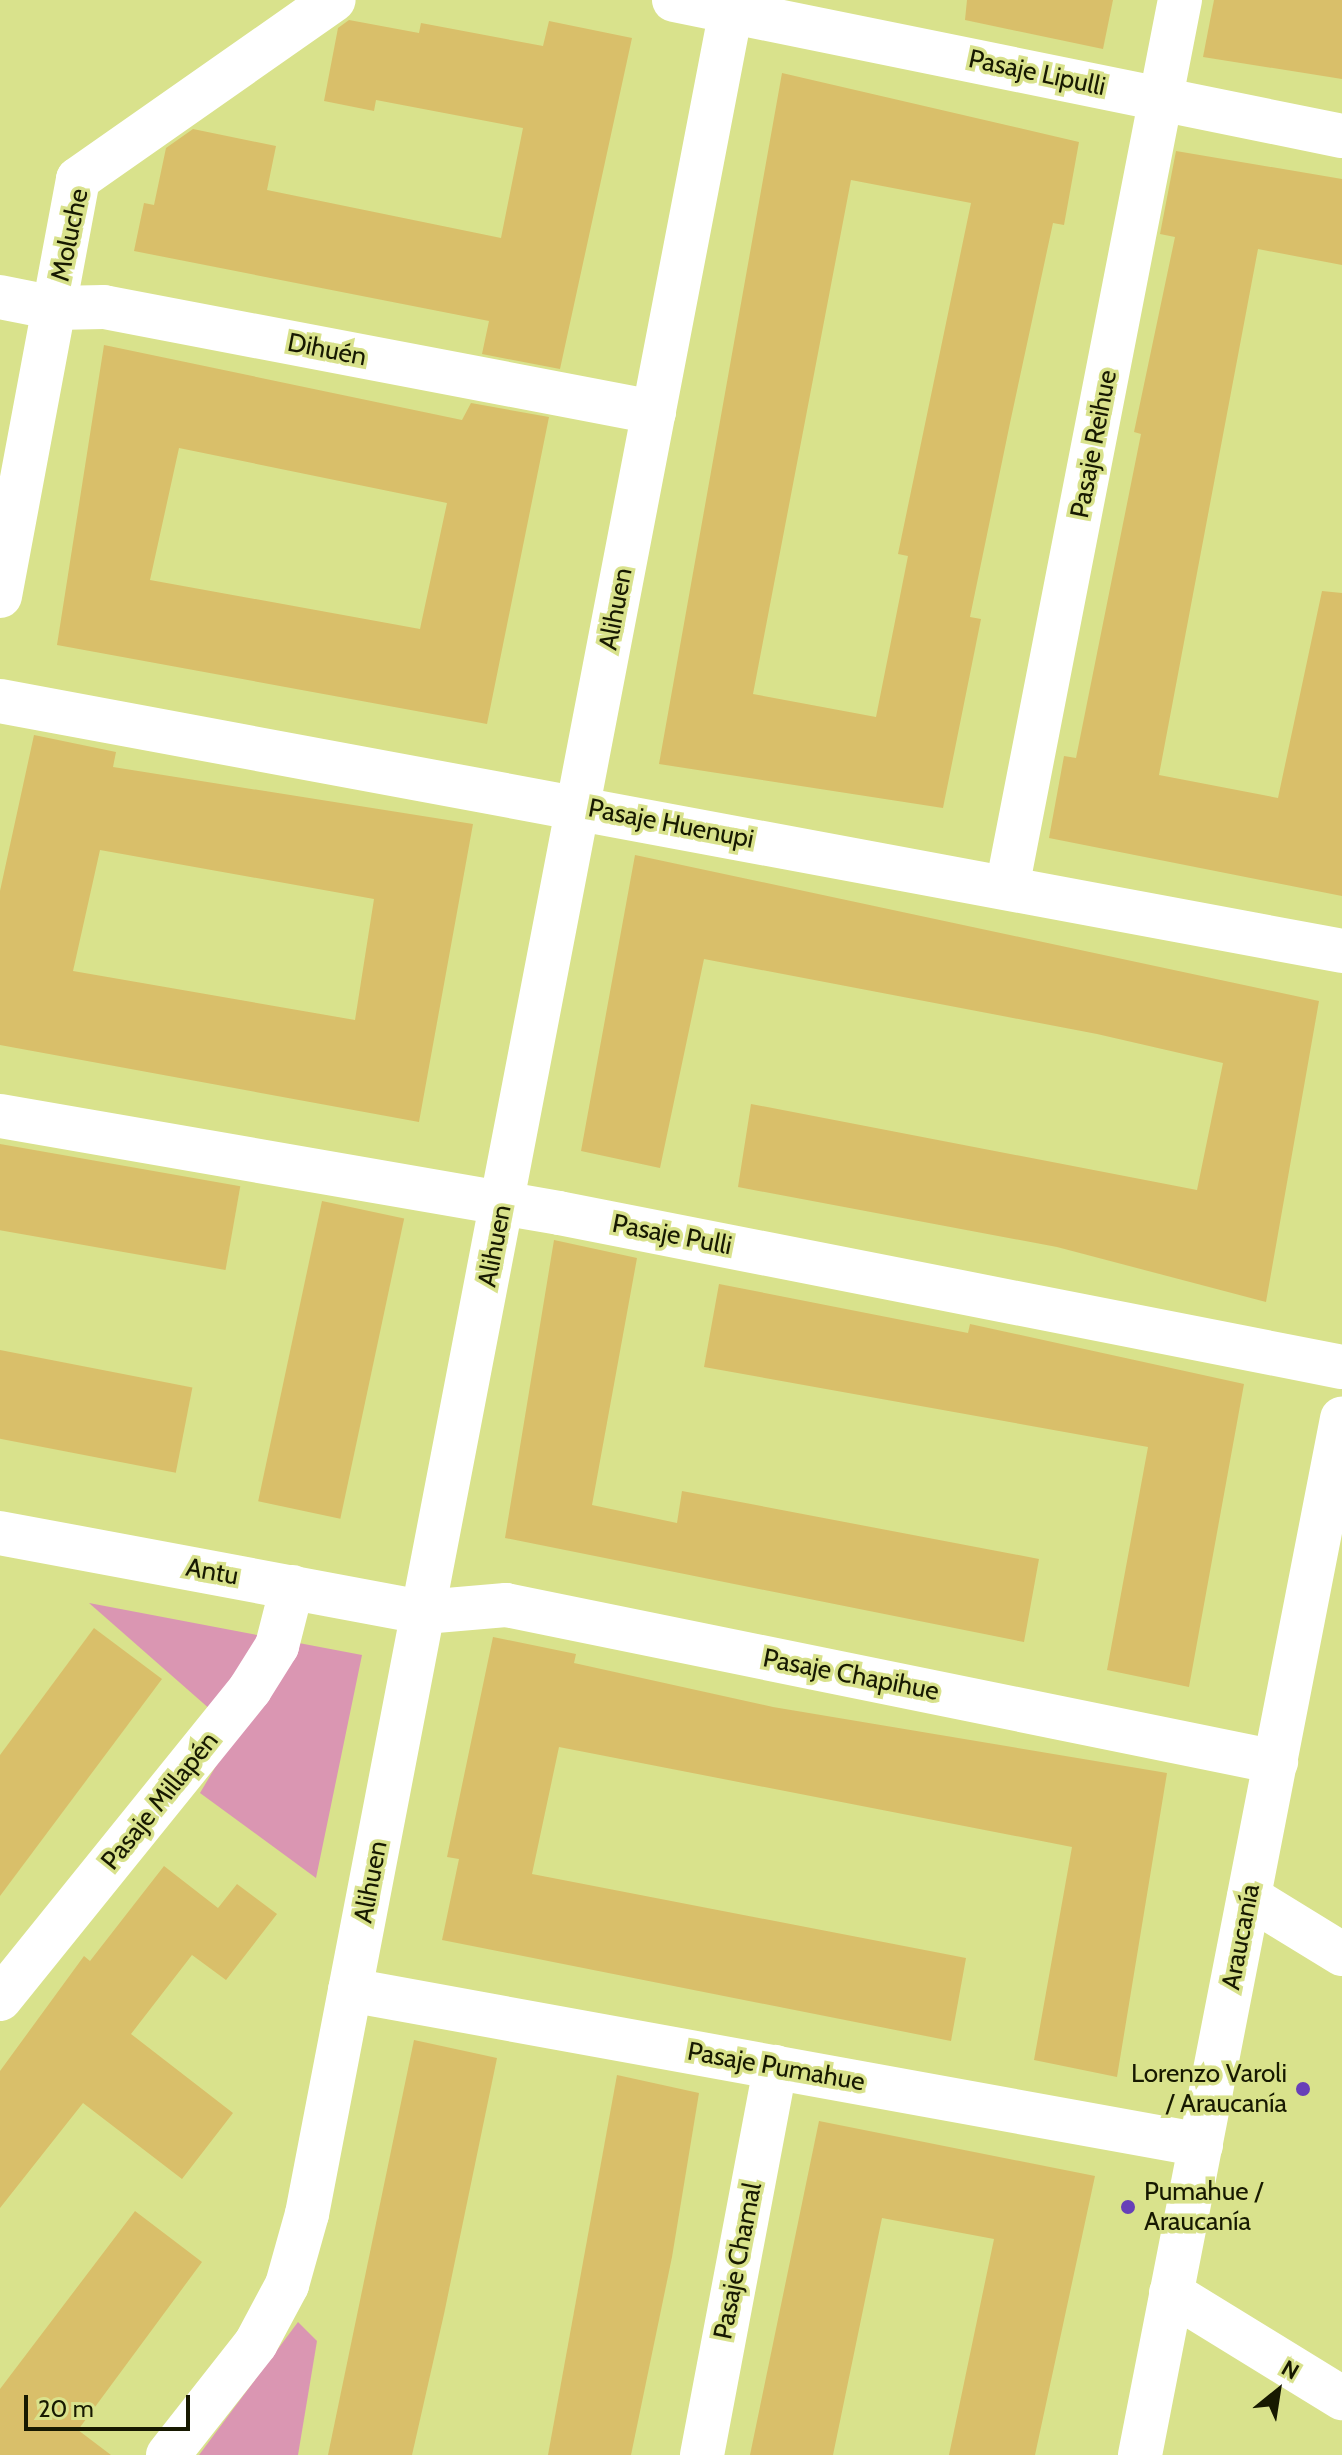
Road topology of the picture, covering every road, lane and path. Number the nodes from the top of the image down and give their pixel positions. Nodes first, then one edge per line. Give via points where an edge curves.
1 (674, 0) edge
2 (1180, 0) edge
3 (732, 6) edge
4 (308, 7) edge
5 (1161, 99) junction
6 (1342, 136) edge
7 (0, 297) edge
8 (55, 308) junction
9 (654, 412) junction
10 (0, 596) edge
11 (0, 701) edge
12 (579, 807) junction
13 (1007, 888) junction
14 (1342, 951) edge
15 (0, 1116) edge
16 (502, 1207) junction
17 (1342, 1367) edge
18 (1342, 1419) edge
19 (1333, 1517) edge
20 (0, 1533) edge
21 (292, 1587) junction
22 (424, 1612) junction
23 (1276, 1762) junction
24 (1249, 1897) junction
25 (1342, 1954) edge
26 (350, 1990) junction
27 (0, 1999) edge
28 (775, 2067) junction
29 (1201, 2145) junction
30 (1171, 2293) junction
31 (1342, 2398) edge
32 (168, 2455) edge
33 (702, 2455) edge
34 (1140, 2455) edge

1 - 3 street
2 - 5 street, Pasaje Reihue
3 - 5 street, Pasaje Lipulli
3 - 9 street, Alihuen
4 - 8 street, Moluche via 78,179
5 - 6 street, Pasaje Lipulli
5 - 13 street, Pasaje Reihue
7 - 8 street, Dihuén
8 - 9 street, Dihuén via 104,307
8 - 10 street, Moluche
9 - 12 street, Alihuen
11 - 12 street, Pasaje Huenupi
12 - 13 street, Pasaje Huenupi
12 - 16 street, Alihuen
13 - 14 street, Pasaje Huenupi
15 - 16 street, Pasaje Pulli
16 - 17 street, Pasaje Pulli
16 - 22 street, Alihuen
18 - 19 street, Araucanía
19 - 23 street, Araucanía
20 - 21 street, Antu
21 - 22 street, Antu
21 - 27 street, Pasaje Millapén via 277,1646 258,1679
22 - 23 street, Pasaje Chapihue via 506,1605
22 - 26 street, Alihuen
23 - 24 street, Araucanía
24 - 25 street
24 - 29 street, Araucanía
26 - 28 street, Pasaje Pumahue
26 - 32 street, Alihuen via 287,2285 256,2343
28 - 29 street, Pasaje Pumahue
28 - 33 street, Pasaje Chamal
29 - 30 street, Araucanía
30 - 31 street
30 - 34 street, Araucanía

